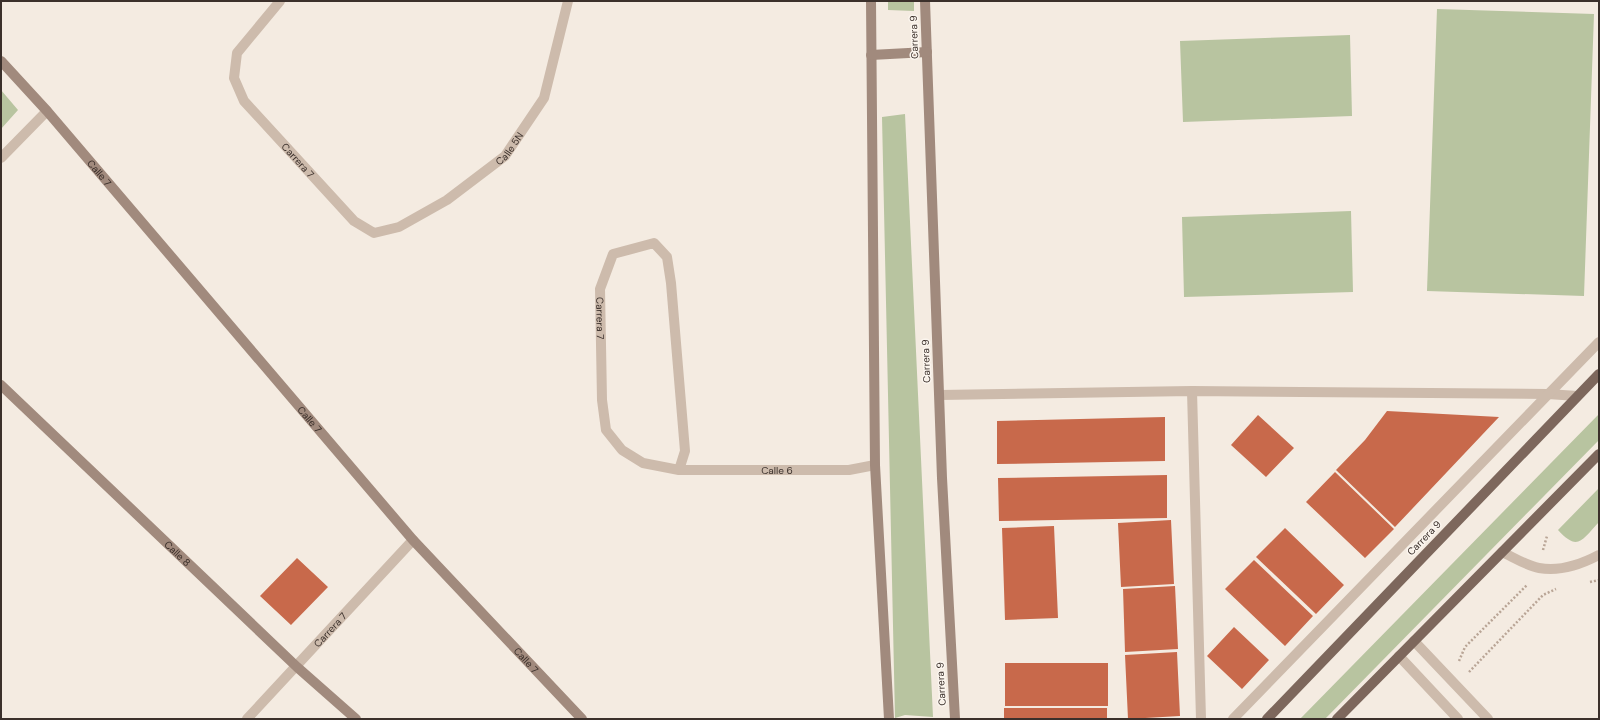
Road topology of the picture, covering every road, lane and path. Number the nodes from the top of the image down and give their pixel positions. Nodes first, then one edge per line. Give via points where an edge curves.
1 (280, 1) edge
2 (568, 1) edge
3 (871, 1) edge
4 (925, 1) edge
5 (927, 52) junction
6 (871, 54) junction
7 (1, 60) edge
8 (47, 111) junction
9 (1, 158) edge
10 (374, 233) joint
11 (1599, 342) edge
12 (1599, 374) edge
13 (1, 385) edge
14 (1192, 391) junction
15 (1548, 394) junction
16 (940, 395) junction
17 (1578, 396) junction
18 (1599, 454) edge
19 (875, 465) junction
20 (679, 470) junction
21 (414, 540) junction
22 (1502, 552) junction
23 (1599, 555) edge
24 (1599, 580) edge
25 (1584, 583) dead end
26 (1561, 586) dead end
27 (1414, 641) junction
28 (1400, 656) junction
29 (297, 667) junction
30 (1465, 676) dead end
31 (247, 719) edge
32 (356, 719) edge
33 (582, 719) edge
34 (889, 719) edge
35 (955, 719) edge
36 (1201, 719) edge
37 (1233, 719) edge
38 (1267, 719) edge
39 (1338, 719) edge
40 (1458, 719) edge
41 (1488, 719) edge

1 - 10 street, Carrera 7 via 237,53 234,78 244,102 354,221
2 - 10 street, Calle 5N via 544,98 505,156 447,200 399,227
3 - 6 main road
4 - 5 main road, Carrera 9
5 - 6 main road
5 - 16 main road, Carrera 9
6 - 19 main road
7 - 8 main road, Calle 7
8 - 9 street
8 - 21 main road, Calle 7
11 - 15 street
12 - 17 main road, Carrera 9
13 - 29 main road, Calle 8
14 - 15 street
14 - 16 street
14 - 36 street
15 - 17 street
15 - 37 street
16 - 35 main road, Carrera 9
17 - 38 main road, Carrera 9
18 - 22 main road
19 - 20 street, Calle 6 via 849,470
19 - 34 main road
20 - 20 street, Carrera 7 via 643,463 622,450 606,430 602,400 600,289 613,254 654,244 667,257 671,283 685,451
21 - 29 street, Carrera 7
21 - 33 main road, Calle 7
22 - 23 street via 1539,568 1560,569 1584,563
22 - 27 main road
24 - 25 path
26 - 30 path via 1543,595
27 - 28 main road
27 - 41 street
28 - 39 main road
28 - 40 street
29 - 31 street, Carrera 7
29 - 32 main road, Calle 8

